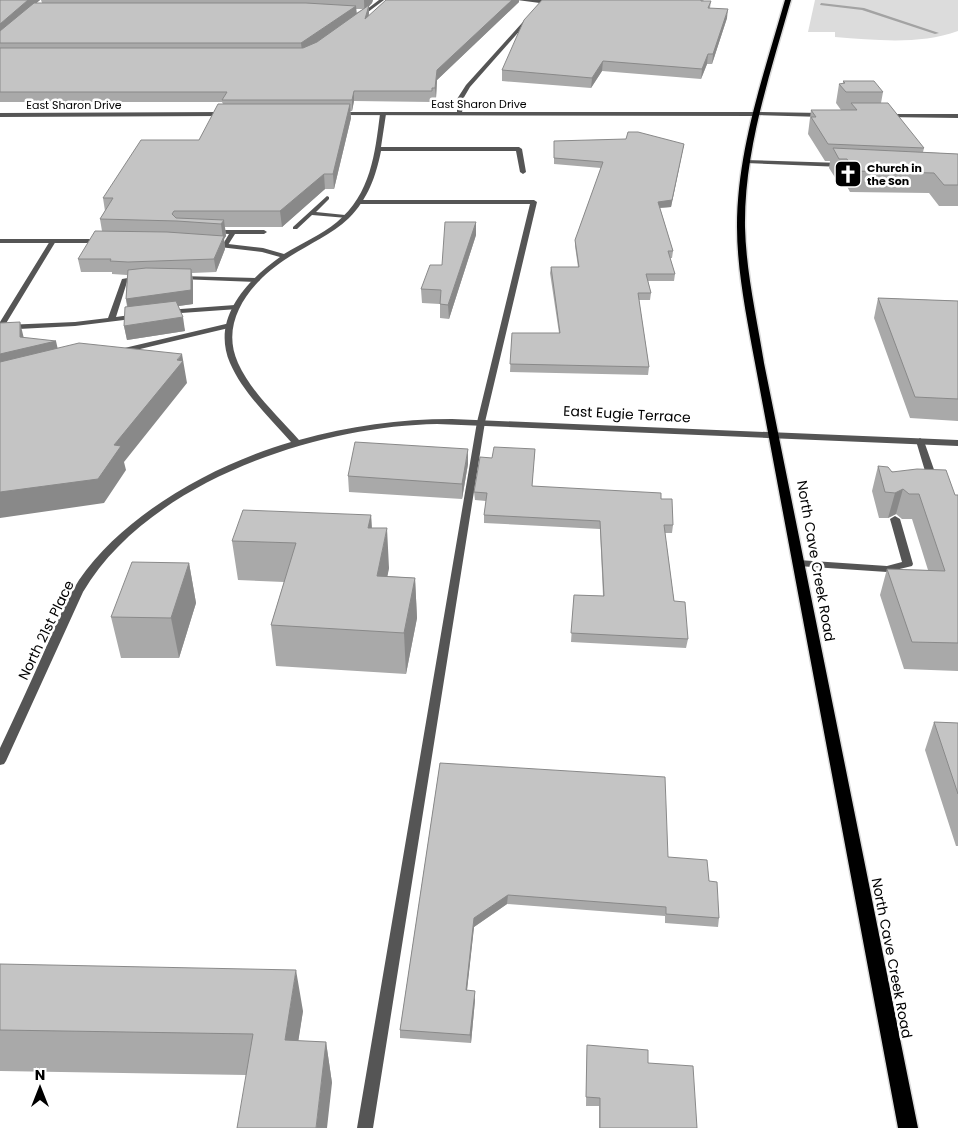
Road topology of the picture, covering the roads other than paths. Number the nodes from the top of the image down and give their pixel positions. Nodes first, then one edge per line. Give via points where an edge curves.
1 (382, 0) edge
2 (519, 0) edge
3 (788, 0) edge
4 (545, 1) edge
5 (357, 11) edge
6 (366, 12) junction
7 (352, 23) edge
8 (236, 114) edge
9 (334, 114) edge
10 (383, 114) junction
11 (459, 114) junction
12 (756, 114) junction
13 (0, 115) edge
14 (828, 115) edge
15 (876, 116) edge
16 (958, 116) edge
17 (377, 149) junction
18 (746, 161) junction
19 (852, 166) edge
20 (523, 172) dead end
21 (327, 198) dead end
22 (360, 202) junction
23 (311, 213) junction
24 (345, 218) junction
25 (295, 228) dead end
26 (206, 231) edge
27 (233, 232) junction
28 (264, 232) edge
29 (0, 241) edge
30 (53, 241) junction
31 (110, 241) edge
32 (199, 243) edge
33 (226, 244) junction
34 (284, 256) junction
35 (148, 277) edge
36 (168, 278) edge
37 (256, 280) junction
38 (236, 307) junction
39 (154, 313) edge
40 (146, 314) edge
41 (112, 319) junction
42 (230, 325) junction
43 (0, 328) edge
44 (105, 356) edge
45 (481, 422) junction
46 (774, 436) junction
47 (920, 441) junction
48 (958, 443) edge
49 (298, 444) junction
50 (926, 487) edge
51 (896, 519) dead end
52 (798, 563) junction
53 (0, 761) edge
54 (365, 1128) edge
55 (908, 1128) edge

1 - 6 street
2 - 4 street
3 - 12 main road, North Cave Creek Road
4 - 11 street via 468,86 460,98
5 - 6 street
6 - 7 street
8 - 13 street, East Sharon Drive
9 - 10 street, East Sharon Drive
10 - 11 street, East Sharon Drive
10 - 17 street
11 - 12 street, East Sharon Drive
12 - 14 street, East Sharon Drive
12 - 18 main road, North Cave Creek Road
15 - 16 street
17 - 20 street via 520,149
17 - 22 street via 374,170
18 - 19 street
18 - 46 main road, North Cave Creek Road via 742,238 755,342
21 - 23 street
22 - 24 street
22 - 45 street via 534,202
23 - 24 street
23 - 25 street
24 - 34 street via 310,243
26 - 27 street
27 - 28 street
27 - 33 street
29 - 30 street
30 - 31 street
30 - 43 street
32 - 33 street
33 - 34 street
34 - 37 street
35 - 41 street via 124,280
36 - 37 street
37 - 38 street via 240,296
38 - 39 street
38 - 42 street
40 - 41 street
41 - 43 street
42 - 44 street
42 - 49 street via 227,340 234,363 253,392
45 - 46 street, East Eugie Terrace
45 - 49 street, East Eugie Terrace via 416,421 364,427
45 - 54 street
46 - 47 street, East Eugie Terrace
46 - 52 main road, North Cave Creek Road
47 - 48 street, East Eugie Terrace
47 - 50 street via 935,486
49 - 53 street, North 21st Place via 232,466 169,502 130,530 100,560 74,596
51 - 52 street via 908,564 887,569
52 - 55 main road, North Cave Creek Road

